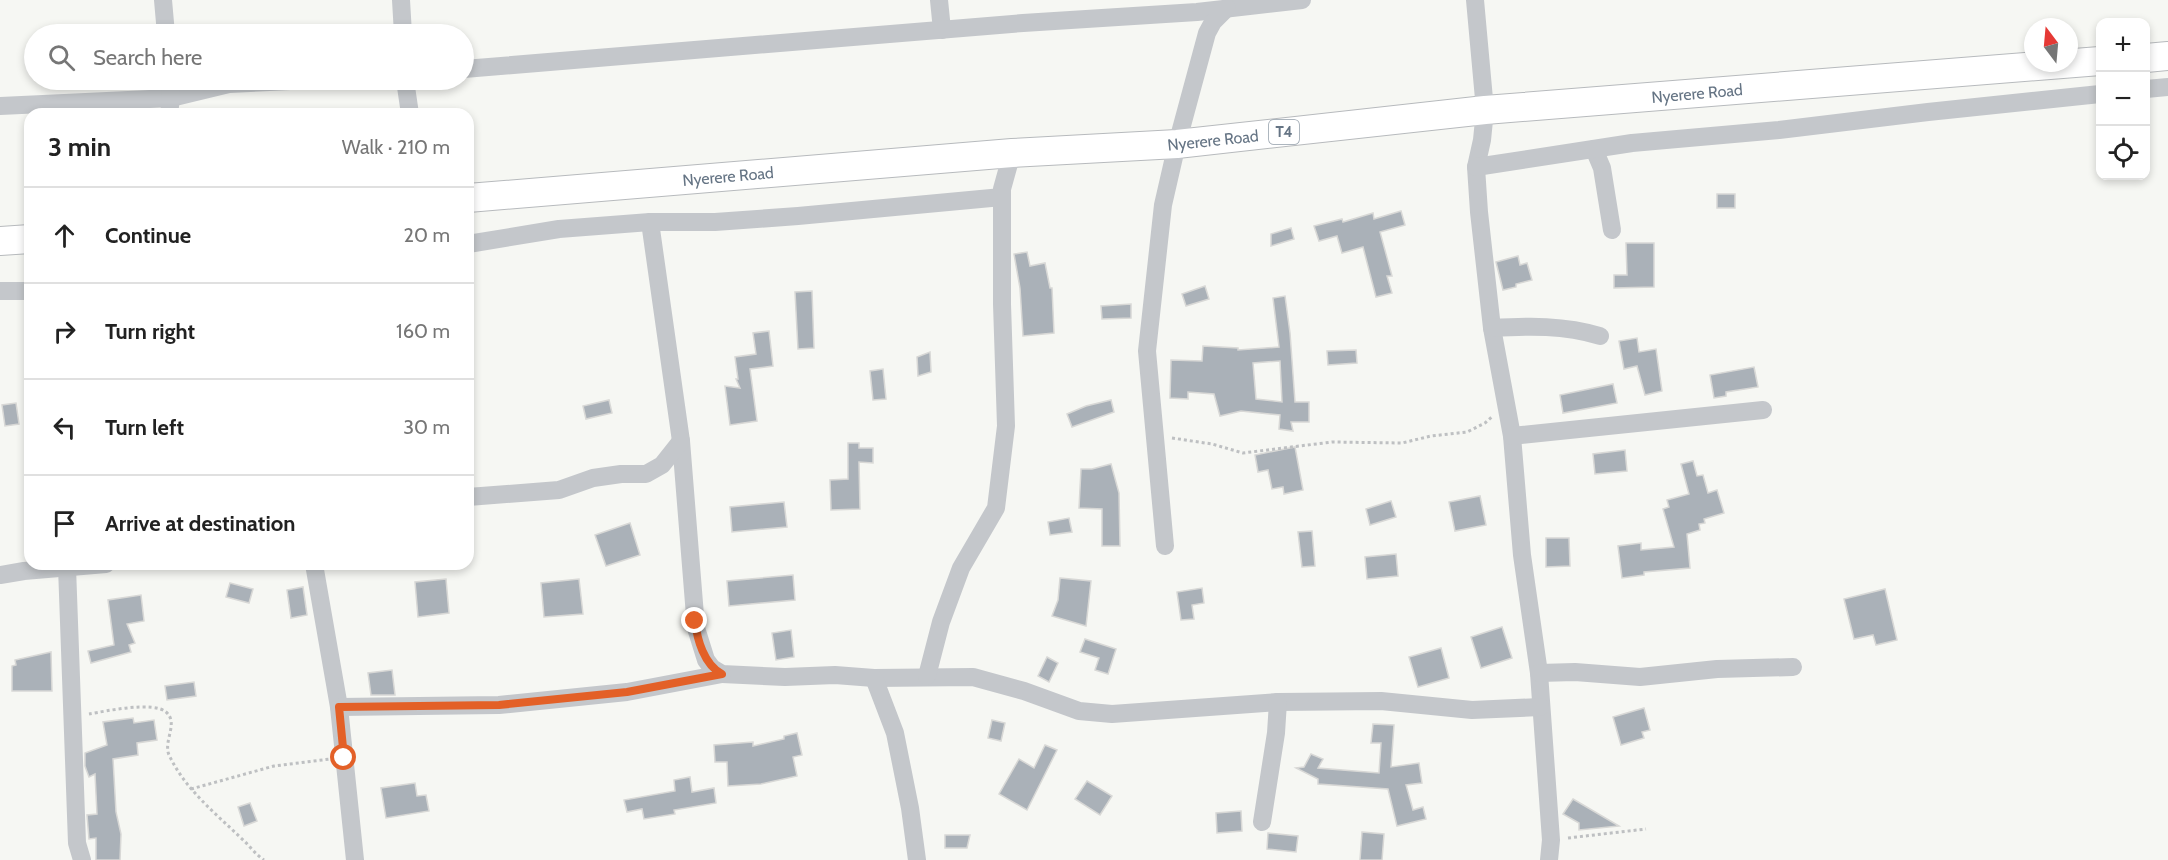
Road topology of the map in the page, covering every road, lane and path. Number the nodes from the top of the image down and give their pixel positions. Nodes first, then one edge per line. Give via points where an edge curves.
1 (163, 0) edge
2 (401, 0) edge
3 (939, 0) edge
4 (1302, 0) edge
5 (1475, 0) edge
6 (1197, 6) edge
7 (1227, 8) junction
8 (165, 24) edge
9 (402, 24) edge
10 (942, 30) junction
11 (2168, 56) edge
12 (2150, 58) edge
13 (2096, 62) edge
14 (474, 68) edge
15 (2168, 87) edge
16 (2150, 89) edge
17 (202, 90) edge
18 (406, 90) edge
19 (2096, 94) edge
20 (170, 97) edge
21 (0, 106) edge
22 (409, 108) edge
23 (1485, 110) junction
24 (1177, 144) junction
25 (1594, 149) junction
26 (1012, 153) junction
27 (1476, 167) junction
28 (1002, 197) junction
29 (474, 198) edge
30 (650, 222) junction
31 (1612, 230) dead end
32 (24, 239) edge
33 (0, 241) edge
34 (474, 243) edge
35 (0, 291) edge
36 (24, 291) edge
37 (1492, 328) junction
38 (1600, 336) dead end
39 (1506, 402) junction
40 (1763, 410) dead end
41 (1155, 436) junction
42 (1512, 436) junction
43 (681, 441) junction
44 (474, 497) edge
45 (1165, 546) dead end
46 (24, 568) edge
47 (67, 570) edge
48 (315, 570) edge
49 (0, 575) edge
50 (1793, 667) dead end
51 (1539, 673) junction
52 (722, 674) junction
53 (927, 676) junction
54 (874, 678) junction
55 (1278, 702) junction
56 (339, 707) junction
57 (1540, 707) junction
58 (72, 716) junction
59 (344, 758) junction
60 (191, 789) junction
61 (1262, 822) dead end
62 (1646, 829) dead end
63 (1551, 840) junction
64 (82, 860) edge
65 (264, 860) edge
66 (356, 860) edge
67 (916, 860) edge
68 (1549, 860) edge

1 - 8 street
2 - 9 street
3 - 10 street
4 - 7 street
5 - 23 street
6 - 7 street
6 - 10 street
7 - 24 street via 1207,33
10 - 14 street
11 - 12 highway
13 - 23 highway, Nyerere Road / T4
15 - 16 street
17 - 20 street
18 - 22 street
19 - 25 street
20 - 21 street
23 - 24 highway, Nyerere Road / T4
23 - 27 street
24 - 26 highway, Nyerere Road / T4
24 - 41 street via 1163,205 1147,351
25 - 27 street
25 - 31 street via 1602,168
26 - 28 street
26 - 29 highway, Nyerere Road / T4
27 - 37 street
28 - 30 street via 786,217
28 - 53 street via 1006,426 997,501 993,516 952,589
30 - 34 street
30 - 43 street
32 - 33 highway
35 - 36 street
37 - 38 street via 1556,327
37 - 39 street
39 - 41 path via 1485,423 1467,432 1402,442 1332,442 1243,453
39 - 42 street
40 - 42 street
41 - 45 street
42 - 51 street via 1522,555
43 - 44 street via 662,465 646,474 593,477 559,490
43 - 52 street via 696,628 706,660
46 - 49 street
47 - 58 street
48 - 56 street
50 - 51 street via 1640,677
51 - 57 street
52 - 54 street
52 - 56 street via 618,693 499,705
53 - 54 street
53 - 55 street via 973,677 1079,711 1099,713
54 - 67 street via 895,733
55 - 57 street via 1381,701 1472,710
55 - 61 street
56 - 59 street
57 - 63 street
58 - 60 path via 141,707 164,710 171,724 167,750 175,769
58 - 64 street via 77,843
59 - 60 path via 274,766
59 - 66 street
60 - 65 path
62 - 63 path
63 - 68 street

